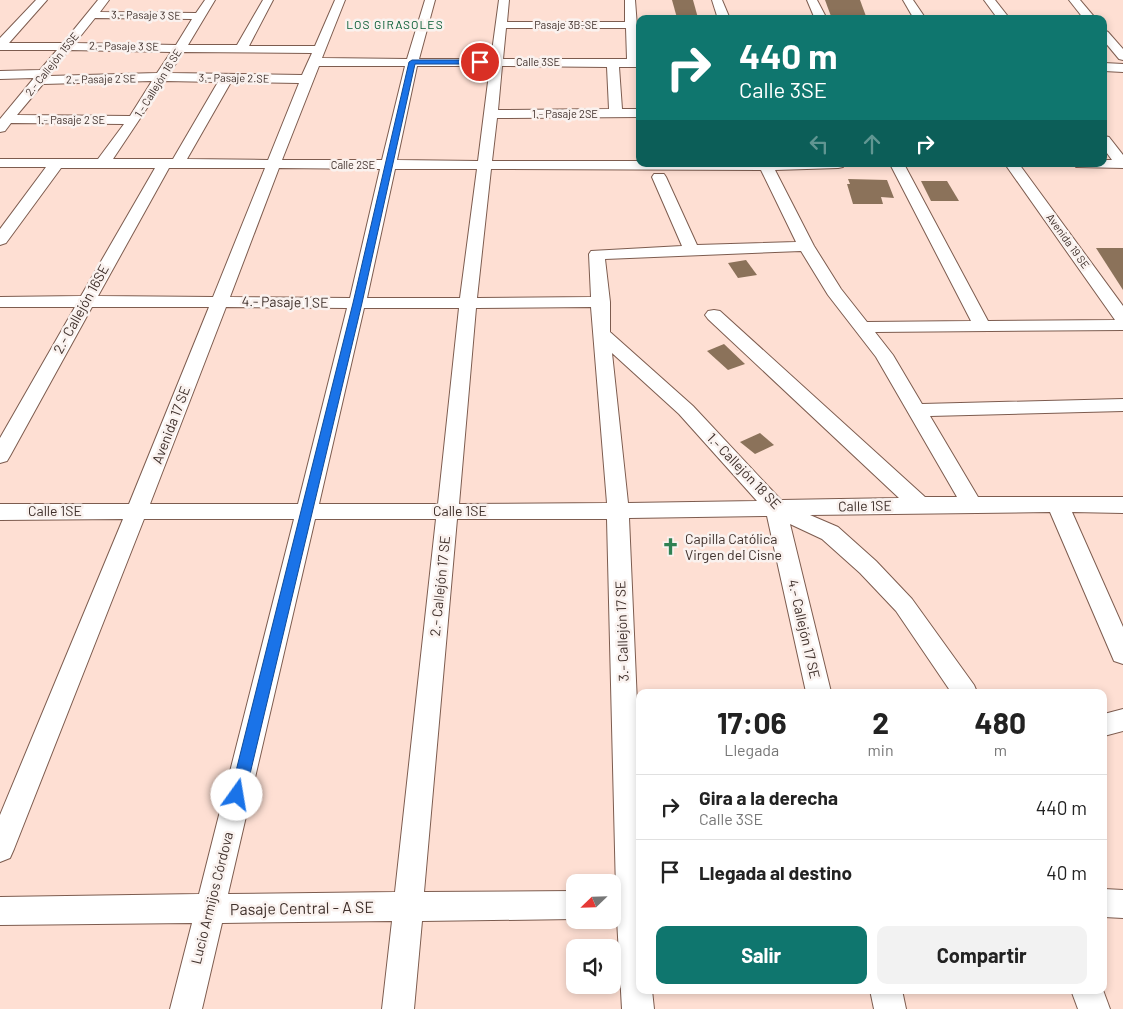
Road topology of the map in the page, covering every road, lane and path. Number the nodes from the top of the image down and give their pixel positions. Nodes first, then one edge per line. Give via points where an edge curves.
1 (42, 0) edge
2 (104, 0) edge
3 (210, 0) edge
4 (268, 0) edge
5 (340, 0) edge
6 (430, 0) edge
7 (504, 0) edge
8 (630, 0) edge
9 (717, 0) edge
10 (812, 0) edge
11 (908, 0) edge
12 (989, 0) edge
13 (1074, 0) edge
14 (92, 15) junction
15 (723, 15) edge
16 (819, 15) edge
17 (917, 15) edge
18 (1001, 15) edge
19 (1087, 15) edge
20 (201, 16) junction
21 (501, 24) junction
22 (631, 25) junction
23 (1107, 37) edge
24 (0, 46) edge
25 (68, 46) junction
26 (180, 47) junction
27 (241, 49) junction
28 (1123, 56) edge
29 (636, 57) edge
30 (412, 62) junction
31 (498, 62) junction
32 (613, 63) junction
33 (636, 63) edge
34 (314, 64) junction
35 (1107, 68) edge
36 (1123, 68) edge
37 (0, 74) edge
38 (42, 77) junction
39 (161, 77) junction
40 (226, 78) junction
41 (636, 113) edge
42 (491, 114) junction
43 (616, 114) junction
44 (134, 120) junction
45 (4, 124) edge
46 (1107, 144) edge
47 (0, 163) edge
48 (56, 164) junction
49 (102, 164) junction
50 (170, 164) junction
51 (273, 164) junction
52 (484, 164) junction
53 (1107, 164) edge
54 (1123, 164) edge
55 (389, 165) junction
56 (710, 167) edge
57 (766, 167) edge
58 (899, 167) edge
59 (1014, 167) edge
60 (654, 169) edge
61 (0, 240) edge
62 (806, 246) junction
63 (692, 251) junction
64 (219, 300) junction
65 (85, 301) junction
66 (0, 302) edge
67 (601, 302) junction
68 (357, 303) junction
69 (468, 304) junction
70 (714, 315) dead end
71 (1123, 318) edge
72 (1123, 324) edge
73 (982, 326) junction
74 (862, 327) junction
75 (602, 334) junction
76 (1123, 405) edge
77 (917, 410) junction
78 (0, 456) edge
79 (972, 504) junction
80 (920, 505) junction
81 (1058, 505) junction
82 (1123, 505) edge
83 (776, 508) junction
84 (618, 510) junction
85 (137, 511) junction
86 (306, 511) junction
87 (447, 511) junction
88 (0, 512) edge
89 (1123, 654) edge
90 (817, 689) edge
91 (963, 689) edge
92 (1123, 720) edge
93 (1107, 724) edge
94 (0, 849) edge
95 (1107, 903) edge
96 (1123, 904) edge
97 (566, 905) edge
98 (628, 905) edge
99 (407, 907) junction
100 (210, 909) junction
101 (0, 911) edge
102 (636, 988) edge
103 (637, 994) edge
104 (887, 994) edge
105 (1088, 994) edge
106 (186, 1009) edge
107 (398, 1009) edge
108 (638, 1009) edge
109 (890, 1009) edge
110 (1094, 1009) edge

1 - 24 street
2 - 14 street, 2.- Callejón 15SE
3 - 20 street, 1.- Callejón 16 SE
4 - 27 street
5 - 34 street, Avenida 17 SE
6 - 30 street, Lucio Armijos Córdova
7 - 21 street, 2.- Callejón 17 SE
8 - 22 street
9 - 15 street
10 - 16 street
11 - 17 street
12 - 18 street
13 - 19 street
14 - 20 street, 3.- Pasaje 3 SE
14 - 25 street, 2.- Callejón 15SE
20 - 26 street, 1.- Callejón 16 SE
21 - 22 street, Pasaje 3B-SE
21 - 31 street, 2.- Callejón 17 SE
22 - 29 street
23 - 28 street
24 - 25 street, 2.- Pasaje 3 SE
25 - 26 street, 2.- Pasaje 3 SE
25 - 38 street, 2.- Callejón 15SE
26 - 27 street, 2.- Pasaje 3 SE
26 - 39 street, 1.- Callejón 16 SE
27 - 34 street, Calle 3SE
30 - 31 street, Calle 3SE
30 - 34 street, Calle 3SE
30 - 55 street, Lucio Armijos Córdova
31 - 32 street, Calle 3SE
31 - 42 street, 2.- Callejón 17 SE
32 - 33 street, Calle 3SE
32 - 43 street
34 - 40 street, 3.- Pasaje 2.SE
34 - 51 street, Avenida 17 SE
35 - 36 street
37 - 38 street, 2.- Pasaje 2 SE
38 - 39 street, 2.- Pasaje 2 SE
38 - 45 street, 2.- Callejón 15SE
39 - 40 street, 3.- Pasaje 2.SE
39 - 44 street, 1.- Callejón 16 SE
40 - 50 street, 2.- Callejón 16SE
41 - 43 street, 1.- Pasaje 2SE
42 - 43 street, 1.- Pasaje 2SE
42 - 52 street, 2.- Callejón 17 SE
44 - 45 street, 1.- Pasaje 2 SE
44 - 49 street, 1.- Callejón 16 SE
46 - 54 street
47 - 48 street, Calle 2SE
48 - 49 street, Calle 2SE
48 - 61 street
49 - 50 street, Calle 2SE
50 - 51 street, Calle 2SE
50 - 65 street, 2.- Callejón 16SE
51 - 55 street, Calle 2SE
51 - 64 street, Avenida 17 SE
52 - 55 street, Calle 2SE
52 - 60 street, Calle 2SE
52 - 69 street, 2.- Callejón 17 SE
53 - 54 street
55 - 68 street, Lucio Armijos Córdova
56 - 60 street, Calle 2SE
57 - 62 street
58 - 73 street
59 - 71 street, Avenida 19 SE
60 - 63 street
62 - 63 street
62 - 74 street via 834,291
63 - 67 street, 3.- Callejón 17 SE via 597,254
64 - 65 street, 4.- Pasaje 1 SE
64 - 68 street, 4.- Pasaje 1 SE
64 - 85 street, Avenida 17 SE
65 - 66 street, 4.- Pasaje 1 SE
65 - 78 street, 2.- Callejón 16SE
67 - 69 street, 4.- Pasaje 1 SE
67 - 75 street, 3.- Callejón 17 SE
68 - 69 street, 4.- Pasaje 1 SE
68 - 86 street, Lucio Armijos Córdova
69 - 87 street, 2.- Callejón 17 SE
70 - 80 street
72 - 73 street
73 - 74 street
74 - 77 street via 884,355
75 - 83 street, 1.- Callejón 18 SE via 686,410
75 - 84 street, 3.- Callejón 17 SE
76 - 77 street
77 - 79 street
79 - 80 street, Calle 1SE
79 - 81 street, Calle 1SE
80 - 83 street, Calle 1SE
81 - 82 street, Calle 1SE
81 - 89 street
83 - 84 street, Calle 1SE
83 - 90 street, 4.- Callejón 17 SE
83 - 91 street, 1.- Callejón 18 SE via 830,533 868,567 904,605
84 - 87 street, Calle 1SE
84 - 98 street, 3.- Callejón 17 SE
85 - 86 street, Calle 1SE
85 - 88 street, Calle 1SE
85 - 94 street, Avenida 17 SE
86 - 87 street, Calle 1SE
86 - 100 street, Lucio Armijos Córdova
87 - 99 street, 2.- Callejón 17 SE
92 - 93 street
95 - 96 street
97 - 99 street, Pasaje Central - A SE
98 - 102 street, 3.- Callejón 17 SE
99 - 100 street, Pasaje Central - A SE
99 - 107 street, 2.- Callejón 17 SE
100 - 101 street, Pasaje Central - A SE
100 - 106 street, Lucio Armijos Córdova
103 - 108 street, 3.- Callejón 17 SE
104 - 109 street
105 - 110 street

